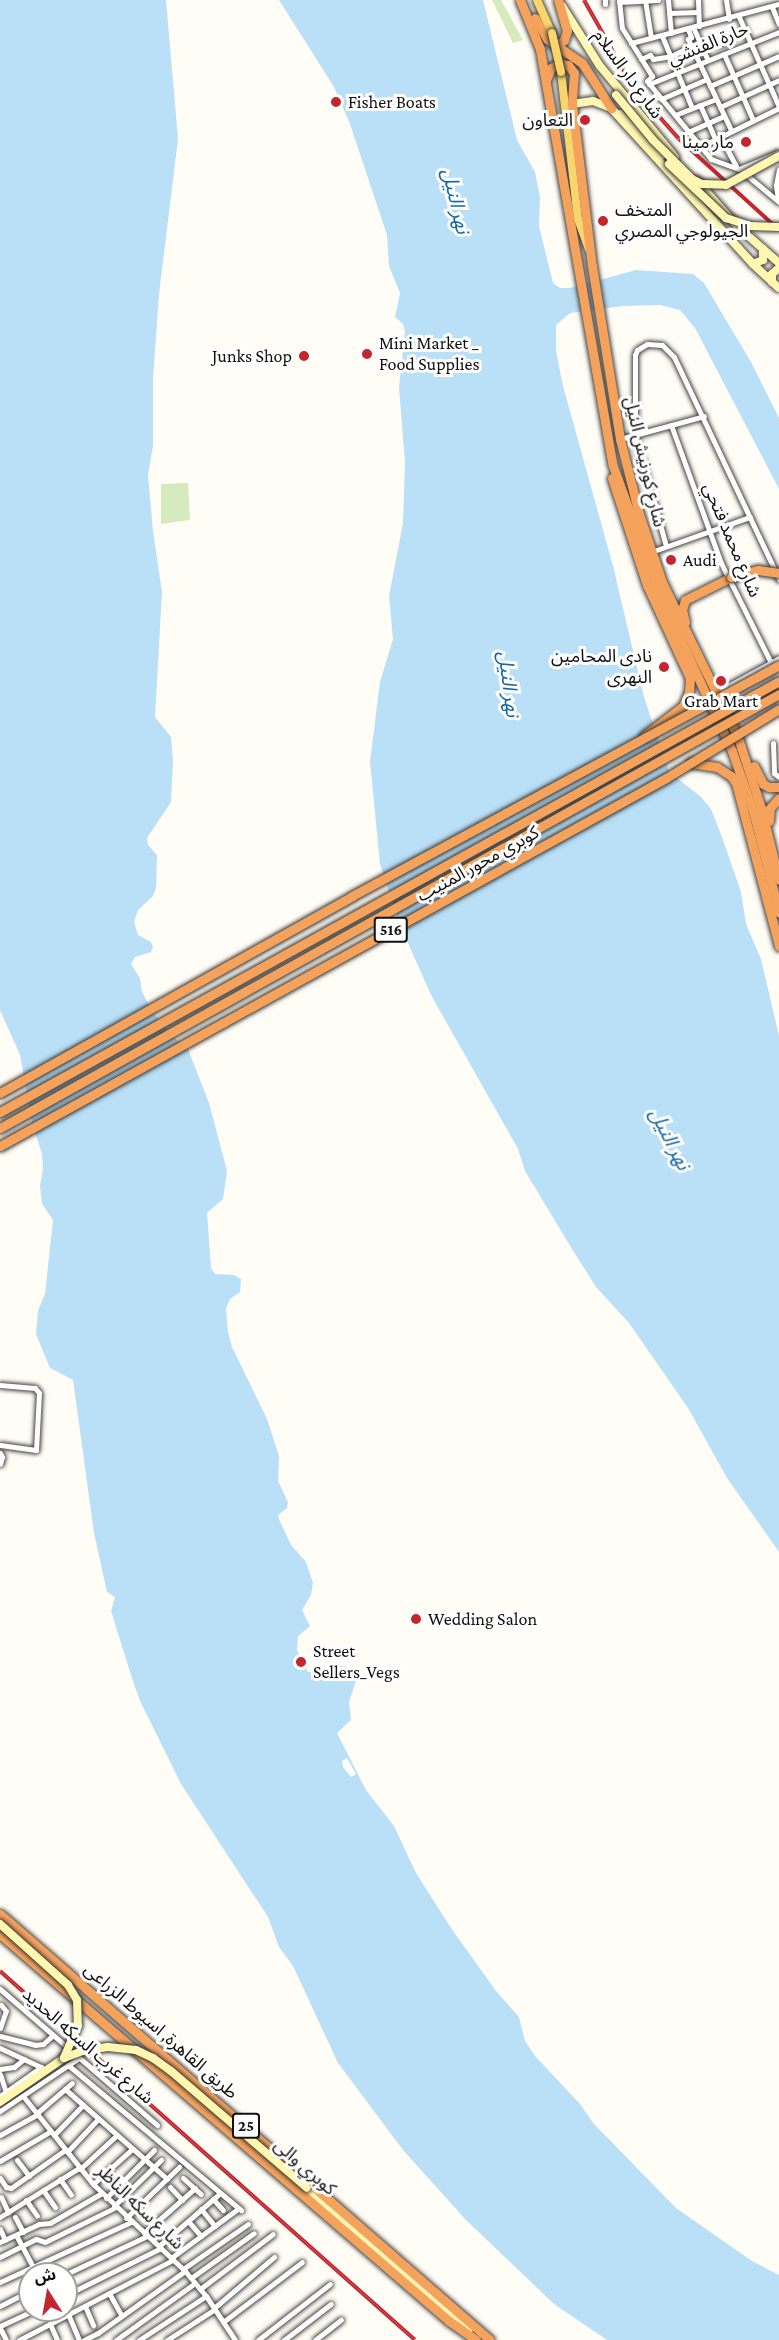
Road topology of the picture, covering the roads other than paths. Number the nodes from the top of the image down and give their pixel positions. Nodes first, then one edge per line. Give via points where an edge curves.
1 (519, 0) edge
2 (526, 0) edge
3 (537, 0) edge
4 (645, 0) edge
5 (658, 0) edge
6 (668, 0) edge
7 (698, 0) edge
8 (726, 0) edge
9 (559, 1) edge
10 (619, 1) edge
11 (779, 4) edge
12 (772, 7) junction
13 (698, 12) junction
14 (669, 13) junction
15 (739, 17) junction
16 (729, 19) junction
17 (779, 24) edge
18 (693, 28) junction
19 (746, 32) junction
20 (779, 32) edge
21 (671, 33) junction
22 (662, 36) junction
23 (651, 38) junction
24 (632, 43) junction
25 (751, 43) junction
26 (701, 44) junction
27 (556, 46) junction
28 (691, 46) junction
29 (724, 54) junction
30 (671, 56) junction
31 (779, 56) edge
32 (641, 59) junction
33 (708, 60) junction
34 (699, 64) junction
35 (760, 64) junction
36 (600, 66) junction
37 (678, 72) junction
38 (734, 75) junction
39 (707, 79) junction
40 (779, 80) edge
41 (648, 82) junction
42 (545, 83) junction
43 (769, 85) junction
44 (710, 86) junction
45 (684, 89) junction
46 (743, 97) junction
47 (661, 99) junction
48 (716, 99) junction
49 (572, 105) junction
50 (700, 105) junction
51 (720, 107) junction
52 (611, 108) junction
53 (692, 108) junction
54 (779, 108) edge
55 (675, 115) junction
56 (724, 116) junction
57 (753, 120) junction
58 (708, 123) junction
59 (730, 130) junction
60 (688, 132) junction
61 (717, 137) junction
62 (700, 147) junction
63 (779, 154) edge
64 (739, 169) junction
65 (779, 169) edge
66 (779, 202) edge
67 (779, 227) edge
68 (763, 249) junction
69 (590, 253) junction
70 (779, 262) edge
71 (753, 264) junction
72 (779, 268) edge
73 (771, 282) junction
74 (779, 288) edge
75 (704, 416) junction
76 (671, 425) junction
77 (635, 435) junction
78 (620, 439) junction
79 (613, 466) junction
80 (750, 517) junction
81 (709, 531) junction
82 (666, 546) junction
83 (651, 552) junction
84 (779, 573) edge
85 (730, 578) junction
86 (779, 579) edge
87 (689, 639) junction
88 (779, 658) edge
89 (775, 664) edge
90 (779, 681) edge
91 (717, 692) junction
92 (779, 694) edge
93 (777, 710) edge
94 (737, 735) junction
95 (642, 738) junction
96 (773, 743) dead end
97 (691, 763) junction
98 (779, 777) edge
99 (779, 787) edge
100 (779, 798) edge
101 (772, 853) junction
102 (779, 880) edge
103 (779, 913) edge
104 (779, 946) edge
105 (0, 1093) edge
106 (0, 1112) edge
107 (0, 1128) edge
108 (0, 1146) edge
109 (0, 1385) edge
110 (0, 1445) edge
111 (0, 1453) edge
112 (0, 1464) edge
113 (0, 1914) edge
114 (0, 1924) edge
115 (0, 1929) edge
116 (0, 1934) edge
117 (0, 1989) edge
118 (8, 1996) junction
119 (105, 2004) junction
120 (1, 2007) edge
121 (97, 2015) junction
122 (128, 2026) junction
123 (0, 2028) edge
124 (118, 2034) junction
125 (0, 2036) edge
126 (53, 2036) junction
127 (0, 2049) edge
128 (79, 2058) junction
129 (24, 2059) junction
130 (64, 2061) junction
131 (0, 2069) edge
132 (0, 2074) edge
133 (72, 2083) dead end
134 (65, 2089) junction
135 (6, 2092) junction
136 (23, 2096) junction
137 (0, 2099) edge
138 (83, 2105) junction
139 (0, 2111) edge
140 (38, 2113) junction
141 (98, 2119) junction
142 (157, 2125) dead end
143 (53, 2133) junction
144 (0, 2135) edge
145 (117, 2135) junction
146 (132, 2149) junction
147 (154, 2150) dead end
148 (66, 2151) junction
149 (283, 2158) junction
150 (17, 2160) dead end
151 (146, 2160) junction
152 (161, 2160) dead end
153 (0, 2161) edge
154 (153, 2167) junction
155 (179, 2167) dead end
156 (80, 2168) junction
157 (29, 2176) junction
158 (183, 2178) dead end
159 (60, 2179) junction
160 (167, 2179) junction
161 (2, 2183) edge
162 (93, 2184) junction
163 (170, 2187) dead end
164 (195, 2188) junction
165 (43, 2190) junction
166 (201, 2194) dead end
167 (219, 2194) junction
168 (71, 2195) dead end
169 (104, 2195) junction
170 (1, 2197) edge
171 (213, 2199) junction
172 (26, 2200) junction
173 (182, 2200) junction
174 (55, 2207) dead end
175 (115, 2207) junction
176 (201, 2210) junction
177 (224, 2210) dead end
178 (8, 2212) junction
179 (37, 2216) dead end
180 (0, 2217) edge
181 (15, 2217) dead end
182 (126, 2217) junction
183 (188, 2221) junction
184 (131, 2222) junction
185 (248, 2224) dead end
186 (215, 2226) junction
187 (0, 2229) edge
188 (23, 2232) junction
189 (254, 2233) dead end
190 (146, 2234) junction
191 (273, 2234) dead end
192 (16, 2235) junction
193 (201, 2236) junction
194 (3, 2241) edge
195 (22, 2246) junction
196 (160, 2247) junction
197 (3, 2255) edge
198 (274, 2257) dead end
199 (172, 2259) junction
200 (10, 2261) dead end
201 (30, 2262) edge
202 (44, 2262) edge
203 (302, 2262) dead end
204 (78, 2268) edge
205 (184, 2270) junction
206 (18, 2274) edge
207 (193, 2280) junction
208 (0, 2282) edge
209 (330, 2284) dead end
210 (78, 2289) edge
211 (200, 2289) junction
212 (109, 2293) junction
213 (206, 2296) junction
214 (18, 2297) edge
215 (331, 2304) dead end
216 (0, 2306) edge
217 (85, 2306) junction
218 (78, 2309) edge
219 (214, 2309) junction
220 (122, 2316) junction
221 (18, 2318) edge
222 (341, 2320) dead end
223 (54, 2322) edge
224 (71, 2322) edge
225 (223, 2322) junction
226 (50, 2324) junction
227 (93, 2325) dead end
228 (0, 2327) edge
229 (98, 2333) junction
230 (32, 2337) edge
231 (233, 2338) edge
232 (6, 2340) edge
233 (19, 2340) edge
234 (57, 2340) edge
235 (79, 2340) edge
236 (84, 2340) edge
237 (104, 2340) edge
238 (116, 2340) edge
239 (139, 2340) edge
240 (167, 2340) edge
241 (226, 2340) edge
242 (258, 2340) edge
243 (284, 2340) edge
244 (315, 2340) edge
245 (476, 2340) edge
246 (490, 2340) edge

1 - 42 highway, شارع كورنيش النيل via 538,42
2 - 27 highway via 542,34
3 - 69 main road, bridge via 558,51 578,219
4 - 5 street
4 - 10 street
4 - 23 street
6 - 14 street
7 - 13 street
8 - 16 street
9 - 27 highway via 567,31
9 - 36 main road, شارع دار السلام
10 - 24 street via 622,28
11 - 12 street
12 - 15 street
12 - 17 street
13 - 14 street
13 - 18 street
14 - 21 street
15 - 16 street
15 - 19 street
16 - 18 street
18 - 21 street
18 - 26 street
18 - 28 street via 688,39
19 - 25 street
19 - 26 street via 725,42
20 - 25 street, حارة الفنشي
21 - 22 street
22 - 23 street
22 - 30 street
23 - 24 street
24 - 32 street
25 - 29 street, حارة الفنشي
25 - 35 street
26 - 28 street
26 - 33 street
27 - 52 highway via 582,63
28 - 30 street
28 - 34 street
29 - 33 street, حارة الفنشي
29 - 38 street
30 - 32 street via 653,59 650,55
30 - 37 street
31 - 35 street
32 - 41 street via 652,76
33 - 34 street, حارة الفنشي
34 - 37 street, حارة الفنشي
34 - 39 street
35 - 38 street
35 - 43 street
36 - 63 main road, bridge via 616,95 653,140 702,184 732,183
36 - 68 main road, شارع دار السلام via 653,133 738,227
37 - 41 street, حارة الفنشي
37 - 45 street
38 - 44 street
38 - 46 street
39 - 44 street
39 - 45 street
40 - 43 street
41 - 47 street
42 - 49 highway, شارع كورنيش النيل via 553,66 570,66 574,75
42 - 79 highway, شارع كورنيش النيل
43 - 46 street
43 - 54 street
44 - 48 street
45 - 47 street
45 - 53 street
46 - 51 street
46 - 57 street
47 - 55 street
48 - 50 street
48 - 51 street
49 - 52 main road, شارع دار السلام via 592,100
49 - 69 highway, شارع كورنيش النيل
50 - 53 street
50 - 58 street
51 - 56 street
52 - 67 main road, bridge via 726,218 750,226
52 - 71 main road, شارع دار السلام
53 - 55 street
54 - 57 street
55 - 60 street
56 - 58 street
56 - 59 street
57 - 59 street
58 - 60 street
58 - 61 street
59 - 61 street
60 - 62 street
61 - 62 street
61 - 64 street
62 - 64 street via 716,162
63 - 64 street
64 - 66 street
65 - 66 street
68 - 70 main road, شارع دار السلام
68 - 71 main road via 764,260
69 - 78 highway, شارع كورنيش النيل
71 - 73 main road, شارع دار السلام
72 - 73 main road via 772,274
73 - 74 main road, شارع دار السلام
75 - 76 street
75 - 77 street via 674,357 663,345 647,344 637,350 634,367
75 - 80 street
76 - 77 street
76 - 81 street, شارع محمد فتحي
77 - 78 street
77 - 82 street
78 - 83 highway, شارع كورنيش النيل
79 - 95 highway, bridge via 612,483 642,572 688,670 690,685 683,706
79 - 103 highway, شارع كورنيش النيل via 660,595 732,751 753,811
80 - 81 street
80 - 86 street
81 - 82 street
81 - 85 street, شارع محمد فتحي
82 - 83 street
83 - 87 highway, شارع كورنيش النيل
84 - 85 highway, bridge via 758,570
85 - 87 highway via 682,604
85 - 89 street, شارع محمد فتحي
87 - 91 highway, شارع كورنيش النيل
88 - 89 street
89 - 91 street
89 - 95 highway, كوبري محور المنيب, bridge
90 - 106 highway, كوبري محور المنيب / 516, bridge
91 - 94 highway, شارع كورنيش النيل
92 - 107 highway, كوبري محور المنيب / 516, bridge
93 - 97 highway, كوبري محور المنيب / 516, bridge
94 - 99 highway via 763,784
94 - 101 highway, شارع كورنيش النيل
95 - 105 highway, كوبري محور المنيب, bridge
96 - 98 street via 774,773
97 - 104 highway via 717,767 736,783
97 - 108 highway, كوبري محور المنيب / 516, bridge
100 - 101 highway via 768,812
101 - 102 highway, شارع كورنيش النيل
109 - 110 street via 35,1388 39,1393 36,1450
111 - 112 street
113 - 119 highway, طريق القاهرة, اسيوط الزراعى / 25
114 - 130 main road, bridge via 68,1985 77,2000 76,2033
115 - 130 main road, كوبري والى, bridge via 65,1987 73,2002 73,2032
116 - 121 highway, طريق القاهرة, اسيوط الزراعى / 25
117 - 118 street, شارع غرب السكه الحديد
118 - 120 street
118 - 126 street, شارع غرب السكه الحديد
119 - 121 highway via 107,2014
119 - 122 highway, طريق القاهرة, اسيوط الزراعى / 25
120 - 123 street via 5,2015
121 - 124 highway, طريق القاهرة, اسيوط الزراعى / 25
122 - 124 highway via 120,2024
122 - 149 highway, طريق القاهرة, اسيوط الزراعى / 25
124 - 245 highway, طريق القاهرة, اسيوط الزراعى / 25 via 449,2321
125 - 126 street via 35,2045
126 - 128 street, شارع غرب السكه الحديد
127 - 129 street
128 - 130 street
128 - 142 street, شارع غرب السكه الحديد
129 - 131 street via 14,2067
129 - 135 street via 40,2069
130 - 136 street
130 - 137 main road, كوبري والى
130 - 149 main road, كوبري والى, bridge via 81,2048 107,2044 145,2052 173,2068
130 - 167 street via 219,2189
130 - 245 main road, كوبري والى, bridge via 82,2051 108,2047 136,2050 153,2058 436,2300
132 - 135 street
133 - 134 street
134 - 138 street
134 - 140 street
135 - 137 street
136 - 139 street
136 - 140 street, شارع سكه الناظر
138 - 141 street
138 - 143 street
140 - 143 street, شارع سكه الناظر
140 - 144 street
141 - 145 street
141 - 148 street
143 - 148 street, شارع سكه الناظر
143 - 153 street
145 - 146 street
145 - 156 street
146 - 151 street
146 - 162 street
147 - 151 street
148 - 156 street, شارع سكه الناظر
148 - 157 street
149 - 246 highway, طريق القاهرة, اسيوط الزراعى / 25
150 - 157 street
151 - 154 street
151 - 169 street
152 - 154 street
154 - 160 street
154 - 175 street
155 - 160 street
156 - 159 street
156 - 162 street, شارع سكه الناظر
157 - 161 street via 11,2188
158 - 164 street
159 - 165 street
159 - 168 street
160 - 182 street
162 - 169 street, شارع سكه الناظر
163 - 173 street
164 - 166 street
164 - 173 street
165 - 172 street
165 - 174 street
167 - 171 street
167 - 186 street via 240,2209
169 - 175 street, شارع سكه الناظر
169 - 188 street via 51,2223
170 - 178 street
171 - 176 street
171 - 177 street
172 - 178 street
172 - 179 street
173 - 190 street
175 - 182 street, شارع سكه الناظر
175 - 195 street via 45,2241 38,2238
176 - 183 street
176 - 186 street
178 - 180 street
181 - 188 street
182 - 184 street, شارع سكه الناظر
183 - 193 street
183 - 196 street
184 - 190 street, شارع سكه الناظر
184 - 202 street
185 - 205 street
186 - 193 street
187 - 194 street
188 - 192 street
189 - 207 street
190 - 196 street, شارع سكه الناظر
190 - 204 street
191 - 211 street
192 - 194 street
192 - 195 street
193 - 199 street
195 - 197 street
195 - 201 street
196 - 199 street, شارع سكه الناظر
196 - 210 street
197 - 200 street
198 - 219 street
199 - 205 street, شارع سكه الناظر
199 - 212 street
203 - 225 street
205 - 207 street, شارع سكه الناظر
205 - 220 street
206 - 208 street
207 - 211 street, شارع سكه الناظر
207 - 238 street
209 - 242 street
211 - 213 street, شارع سكه الناظر
212 - 217 street
212 - 220 street
213 - 219 street, شارع سكه الناظر
213 - 239 street
214 - 216 street
215 - 243 street
217 - 218 street
217 - 227 street
219 - 225 street, شارع سكه الناظر
219 - 240 street
220 - 229 street
221 - 228 street
222 - 244 street
223 - 226 street
224 - 235 street
225 - 231 street, شارع سكه الناظر
226 - 230 street
226 - 234 street
228 - 232 street
229 - 236 street
229 - 237 street
230 - 233 street
231 - 241 street

